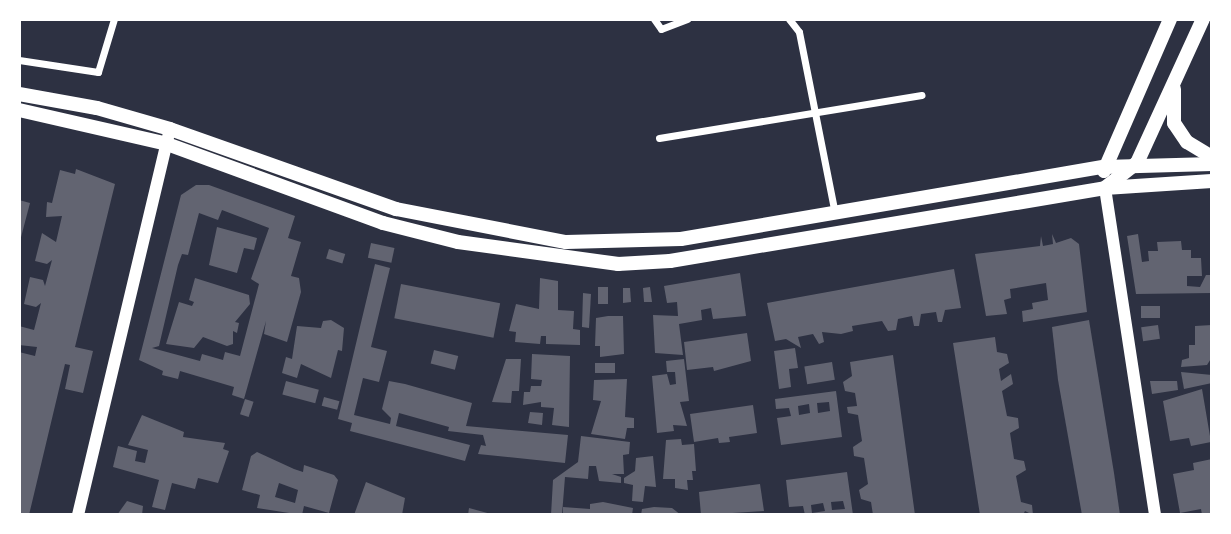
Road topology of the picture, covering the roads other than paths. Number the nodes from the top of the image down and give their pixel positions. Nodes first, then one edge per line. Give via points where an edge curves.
1 (114, 19) edge
2 (654, 19) edge
3 (687, 19) edge
4 (789, 19) edge
5 (1170, 19) edge
6 (1203, 19) edge
7 (19, 60) edge
8 (1175, 78) junction
9 (19, 94) edge
10 (921, 95) dead end
11 (19, 110) edge
12 (814, 112) junction
13 (169, 136) junction
14 (659, 138) dead end
15 (1212, 157) edge
16 (1138, 163) junction
17 (1212, 164) edge
18 (1104, 167) junction
19 (1212, 181) edge
20 (1105, 188) junction
21 (835, 214) junction
22 (78, 515) edge
23 (1155, 515) edge

1 - 7 street via 98,72
2 - 3 street via 661,29
4 - 12 street via 799,32
5 - 18 main road
6 - 8 main road
8 - 15 main road via 1174,122 1187,142
8 - 16 main road
9 - 13 main road via 97,108
10 - 12 street
11 - 13 main road
12 - 14 street
12 - 21 street
13 - 20 main road via 383,223 458,242 618,264 670,261
13 - 21 main road via 396,209 566,242 681,239
13 - 22 street
16 - 17 main road
16 - 18 main road
16 - 20 main road
18 - 20 main road
18 - 21 main road
19 - 20 main road
20 - 23 street

